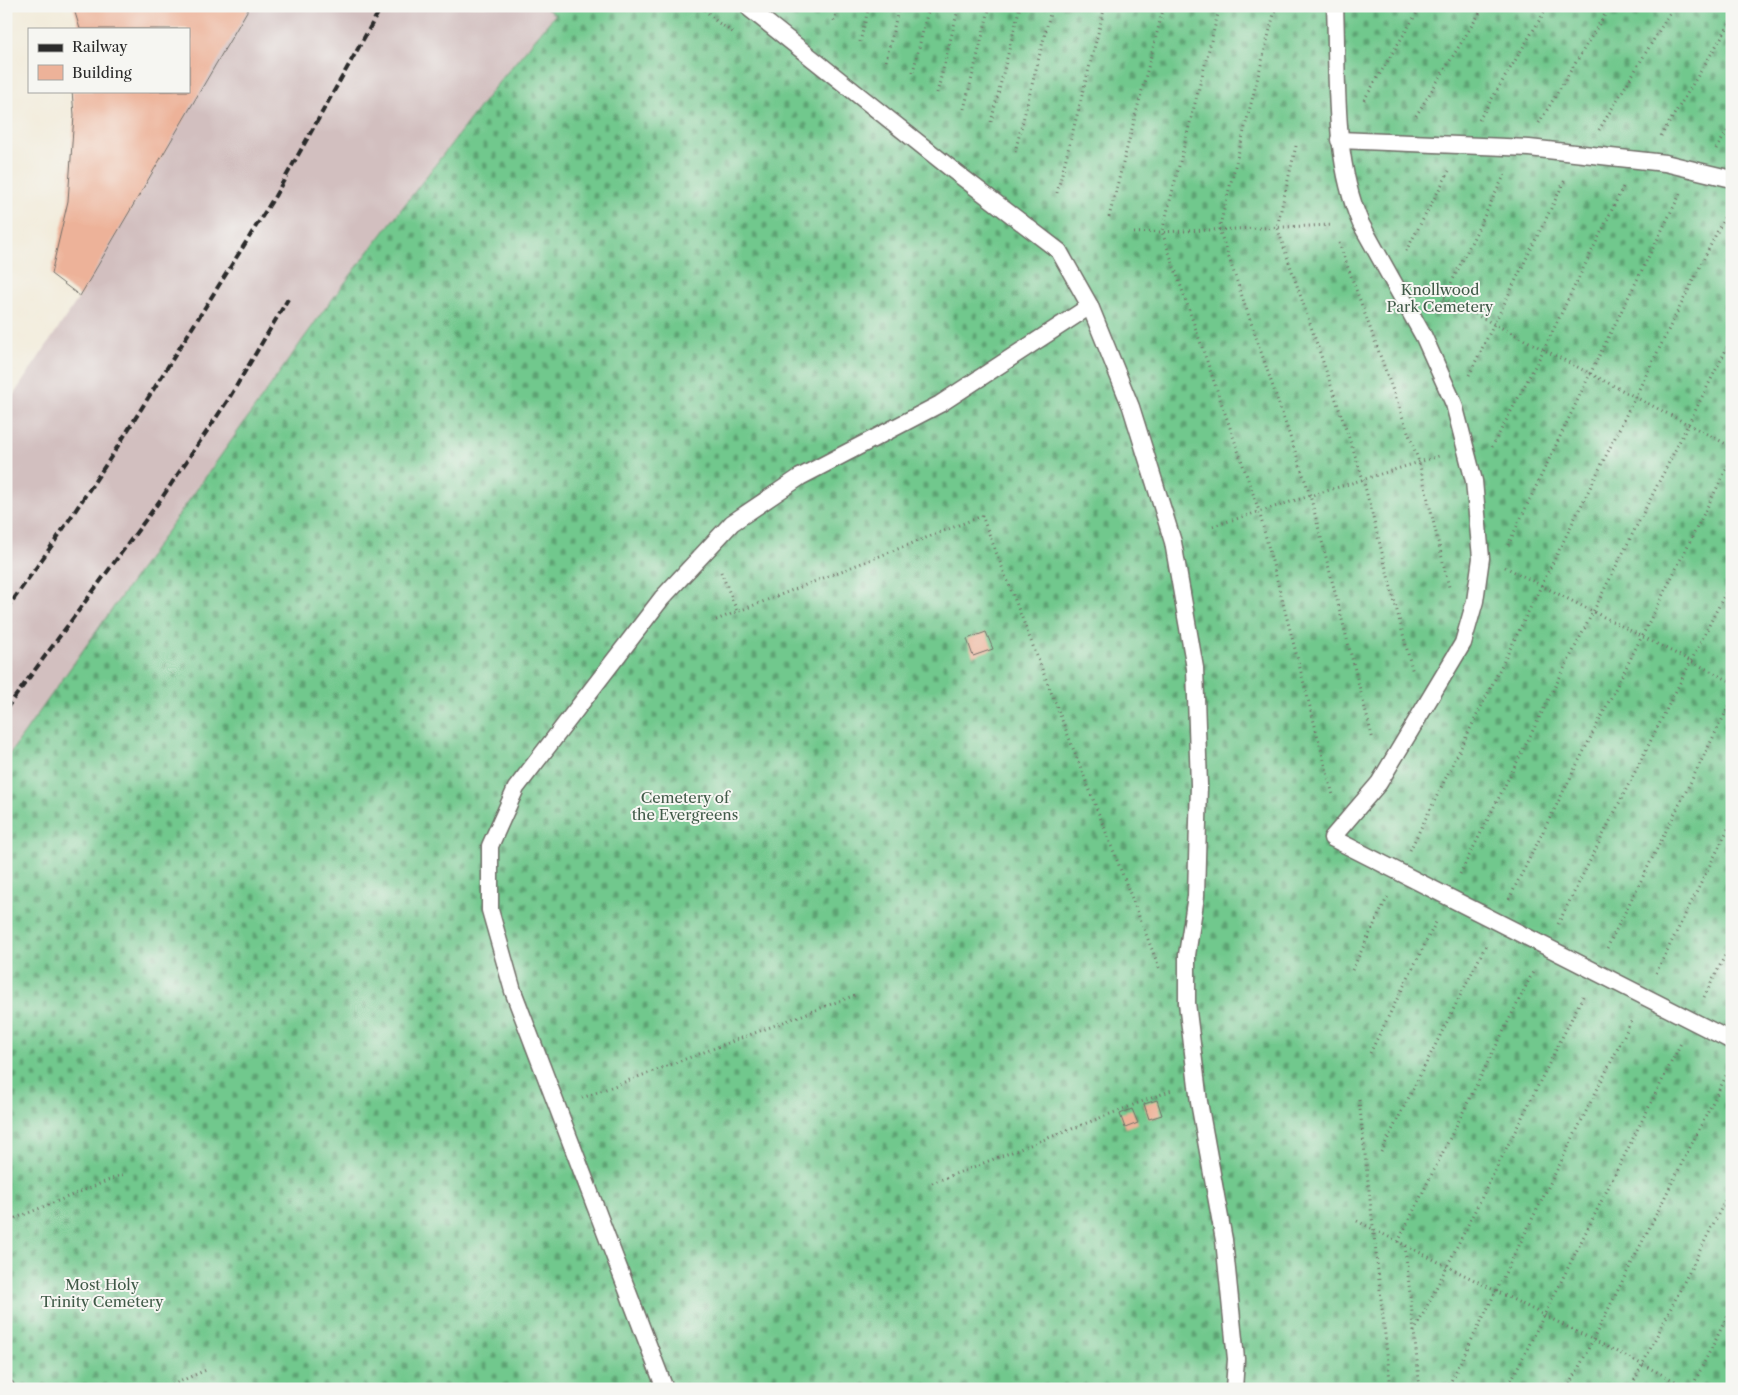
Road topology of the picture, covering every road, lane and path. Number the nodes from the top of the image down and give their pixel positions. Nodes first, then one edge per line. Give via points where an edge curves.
1 (701, 6) edge
2 (748, 6) edge
3 (838, 6) edge
4 (869, 6) edge
5 (899, 6) edge
6 (929, 6) edge
7 (959, 6) edge
8 (990, 6) edge
9 (1020, 6) edge
10 (1052, 6) edge
11 (1105, 6) edge
12 (1164, 6) edge
13 (1220, 6) edge
14 (1276, 6) edge
15 (1335, 6) edge
16 (1421, 6) edge
17 (1484, 6) edge
18 (1548, 6) edge
19 (1610, 6) edge
20 (1674, 6) edge
21 (1732, 20) edge
22 (834, 21) dead end
23 (742, 37) dead end
24 (860, 42) dead end
25 (886, 61) dead end
26 (912, 72) dead end
27 (937, 94) dead end
28 (964, 108) dead end
29 (991, 122) dead end
30 (1340, 140) junction
31 (1400, 143) junction
32 (1296, 146) dead end
33 (1463, 146) junction
34 (1521, 148) junction
35 (1014, 152) dead end
36 (1581, 154) junction
37 (1641, 160) junction
38 (1692, 169) junction
39 (1732, 179) edge
40 (1057, 193) dead end
41 (1732, 204) edge
42 (1109, 217) dead end
43 (1361, 224) junction
44 (1333, 225) junction
45 (1277, 227) junction
46 (1219, 229) junction
47 (1162, 232) junction
48 (1134, 233) dead end
49 (1391, 278) junction
50 (1444, 298) junction
51 (1090, 306) junction
52 (1494, 324) junction
53 (1424, 337) junction
54 (1732, 338) edge
55 (1543, 350) junction
56 (1590, 374) junction
57 (1635, 397) junction
58 (1454, 404) junction
59 (1688, 424) junction
60 (1466, 447) junction
61 (1732, 447) edge
62 (1732, 458) edge
63 (1419, 462) junction
64 (1363, 479) junction
65 (1474, 481) junction
66 (1310, 495) junction
67 (1259, 511) junction
68 (1213, 526) dead end
69 (711, 546) junction
70 (1482, 558) junction
71 (1499, 564) junction
72 (1732, 580) edge
73 (1542, 586) junction
74 (1451, 596) dead end
75 (737, 611) junction
76 (1593, 612) junction
77 (716, 620) dead end
78 (1642, 636) junction
79 (1692, 661) junction
80 (1732, 682) edge
81 (1732, 700) edge
82 (1423, 710) junction
83 (1383, 777) junction
84 (1732, 821) edge
85 (1342, 827) junction
86 (1399, 872) junction
87 (1448, 897) junction
88 (1497, 922) junction
89 (1732, 942) edge
90 (1546, 947) junction
91 (1352, 970) dead end
92 (1595, 972) junction
93 (1163, 978) dead end
94 (858, 994) dead end
95 (1644, 996) junction
96 (1692, 1021) junction
97 (1732, 1041) edge
98 (1370, 1054) dead end
99 (1732, 1065) edge
100 (1178, 1088) dead end
101 (1359, 1100) dead end
102 (558, 1107) junction
103 (1381, 1152) dead end
104 (124, 1174) dead end
105 (932, 1183) dead end
106 (1732, 1187) edge
107 (1357, 1221) dead end
108 (6, 1222) edge
109 (1373, 1230) junction
110 (1398, 1242) junction
111 (1404, 1245) junction
112 (1447, 1267) junction
113 (1496, 1291) junction
114 (1732, 1307) edge
115 (1544, 1315) junction
116 (1414, 1332) junction
117 (1593, 1339) junction
118 (1643, 1364) junction
119 (206, 1370) dead end
120 (163, 1389) edge
121 (665, 1389) edge
122 (1234, 1389) edge
123 (1391, 1389) edge
124 (1420, 1389) edge
125 (1447, 1389) edge
126 (1507, 1389) edge
127 (1568, 1389) edge
128 (1630, 1389) edge
129 (1691, 1389) edge

1 - 23 path via 717,22
2 - 51 lane via 1058,251
3 - 22 path
4 - 24 path
5 - 25 path
6 - 26 path
7 - 27 path
8 - 28 path
9 - 29 path
10 - 35 path
11 - 40 path
12 - 42 path
13 - 47 path
14 - 46 path
15 - 30 lane
16 - 30 path
17 - 31 path
18 - 33 path
19 - 34 path
20 - 36 path
21 - 37 path
30 - 31 lane
30 - 43 lane via 1353,206
31 - 33 lane
32 - 45 path
33 - 34 lane
33 - 49 path
34 - 36 lane
34 - 50 path
36 - 37 lane
36 - 52 path
37 - 38 lane
37 - 55 path
38 - 39 lane
38 - 56 path
41 - 57 path
43 - 44 path
43 - 49 lane
44 - 45 path
44 - 63 path
45 - 46 path
45 - 64 path
46 - 47 path
46 - 66 path
47 - 48 path
47 - 67 path
49 - 53 lane
50 - 52 path
50 - 53 path
51 - 69 lane via 940,404 800,477 732,523
51 - 122 lane via 1131,406 1173,542 1195,668 1199,785 1196,896 1187,955 1187,1003 1199,1102 1224,1240 1236,1359
52 - 55 path
52 - 58 path
53 - 58 lane
54 - 59 path
55 - 56 path
55 - 65 path
56 - 57 path
56 - 71 path
57 - 59 path
57 - 73 path
58 - 60 lane
59 - 61 path
59 - 76 path
60 - 63 path
60 - 65 lane
62 - 78 path
63 - 64 path
63 - 74 path
64 - 66 path
64 - 82 path
65 - 70 lane
66 - 67 path
66 - 83 path
67 - 68 path
67 - 85 path
69 - 75 path
69 - 102 lane via 662,598 516,788 490,846 490,910 513,990
70 - 71 path
70 - 82 lane via 1475,601 1463,643
71 - 73 path
72 - 79 path
73 - 76 path
73 - 86 path
75 - 77 path
75 - 93 path via 982,516
76 - 78 path
76 - 87 path
78 - 79 path
78 - 88 path
79 - 80 path
79 - 90 path
81 - 92 path
82 - 83 lane
83 - 85 lane
84 - 95 path
85 - 86 lane via 1332,838
86 - 87 lane
86 - 91 path
87 - 88 lane
87 - 98 path
88 - 90 lane
88 - 103 path
89 - 96 path
90 - 92 lane
90 - 110 path
92 - 95 lane
92 - 112 path
94 - 102 path
95 - 96 lane
95 - 113 path
96 - 97 lane
96 - 115 path
99 - 117 path
100 - 105 path
101 - 109 path
102 - 121 lane
104 - 108 path
106 - 118 path
107 - 109 path
109 - 110 path
109 - 123 path
110 - 111 path
111 - 112 path
111 - 116 path
112 - 113 path
112 - 116 path
113 - 115 path
113 - 125 path
114 - 129 path
115 - 117 path
115 - 126 path
116 - 124 path
117 - 118 path
117 - 127 path
118 - 128 path
118 - 129 path
119 - 120 path

